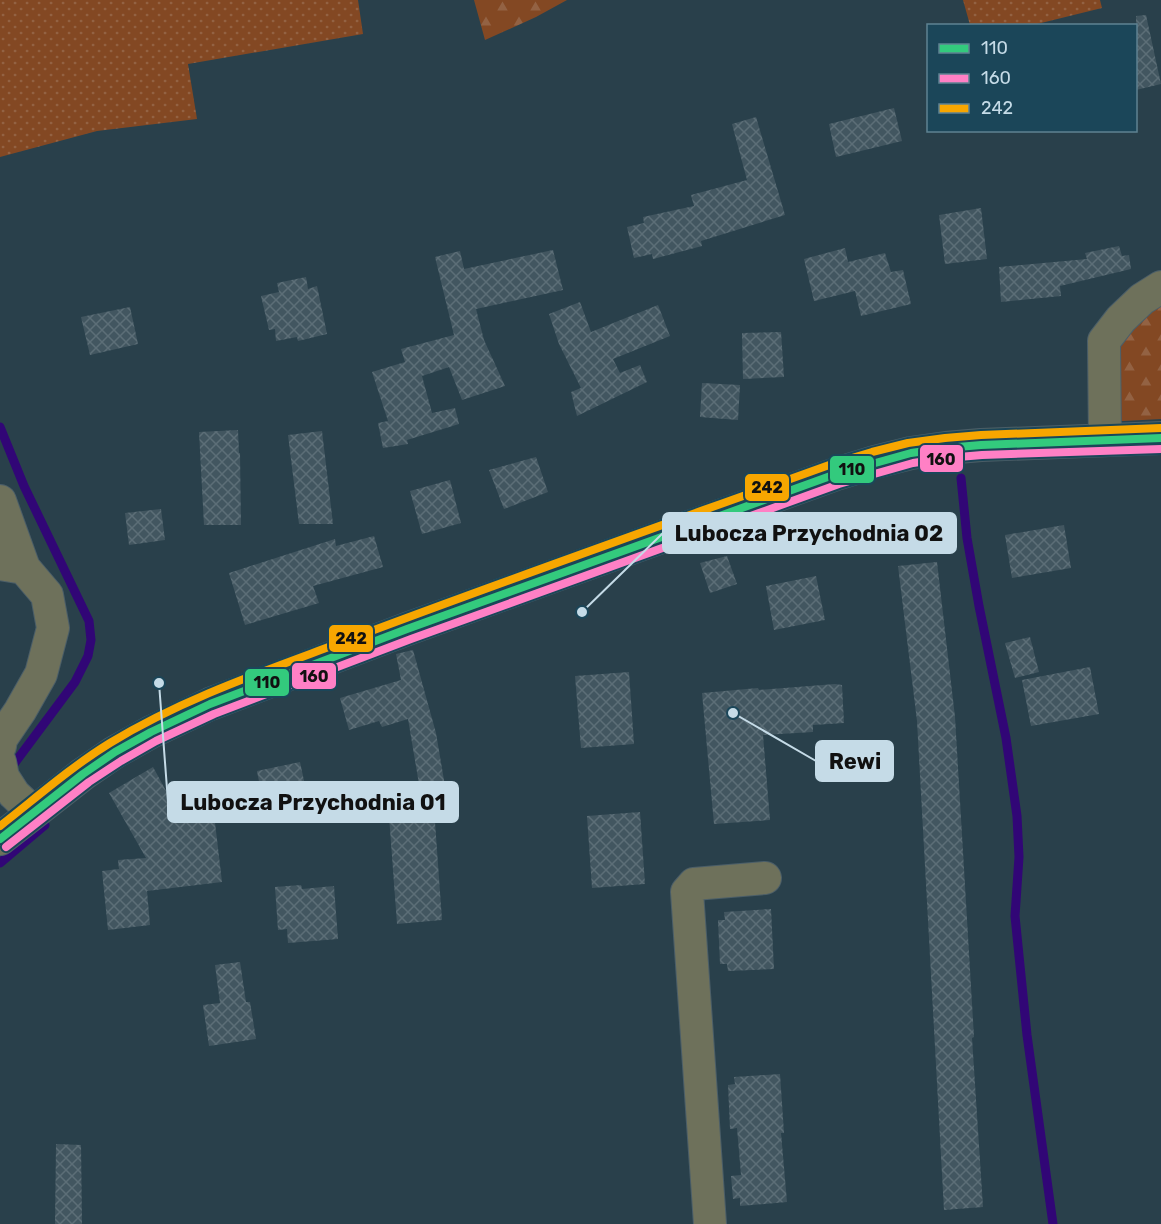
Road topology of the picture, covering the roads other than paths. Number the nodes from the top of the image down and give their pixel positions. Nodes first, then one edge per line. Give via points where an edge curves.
1 (1161, 287) edge
2 (1161, 438) edge
3 (1105, 440) junction
4 (0, 501) edge
5 (12, 566) edge
6 (0, 746) edge
7 (0, 762) edge
8 (33, 812) junction
9 (0, 839) edge
10 (765, 878) dead end
11 (710, 1224) edge

1 - 3 street via 1142,299 1104,341
2 - 3 street
3 - 8 street via 946,448 911,453 836,474 210,704 115,752
4 - 5 street
5 - 6 street via 47,595 53,628 41,674
7 - 8 street via 3,777 14,794
8 - 9 street
10 - 11 street via 694,884 687,892

